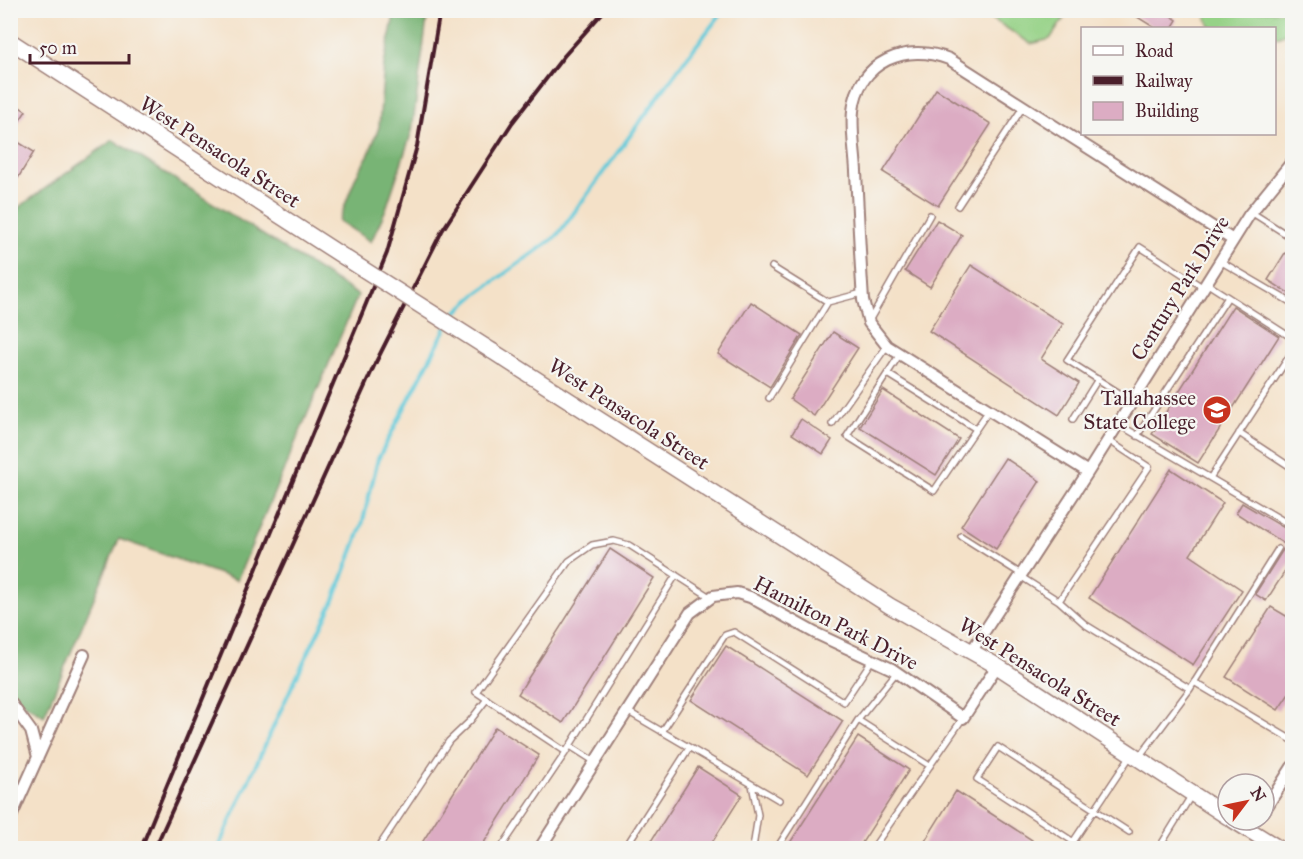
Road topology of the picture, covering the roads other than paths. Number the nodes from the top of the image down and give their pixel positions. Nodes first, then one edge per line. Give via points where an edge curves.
1 (10, 41) edge
2 (1024, 106) junction
3 (1293, 162) edge
4 (958, 206) dead end
5 (1251, 212) junction
6 (930, 216) dead end
7 (1293, 238) edge
8 (1233, 240) junction
9 (1220, 261) junction
10 (772, 267) dead end
11 (1205, 285) junction
12 (862, 293) junction
13 (1228, 297) junction
14 (828, 302) junction
15 (1293, 303) edge
16 (868, 317) junction
17 (1293, 338) edge
18 (887, 346) junction
19 (1293, 352) edge
20 (900, 354) junction
21 (888, 374) junction
22 (1098, 379) junction
23 (769, 398) dead end
24 (1133, 401) junction
25 (989, 410) junction
26 (1073, 419) dead end
27 (832, 424) dead end
28 (1118, 424) junction
29 (976, 429) junction
30 (1239, 433) junction
31 (1137, 435) junction
32 (1108, 440) junction
33 (1293, 468) edge
34 (1088, 472) junction
35 (1210, 478) junction
36 (1293, 526) edge
37 (961, 536) dead end
38 (1278, 549) dead end
39 (676, 575) junction
40 (1021, 575) junction
41 (710, 597) junction
42 (1059, 602) junction
43 (970, 652) junction
44 (84, 655) dead end
45 (872, 660) junction
46 (997, 666) junction
47 (896, 673) junction
48 (1194, 682) junction
49 (1190, 689) junction
50 (487, 699) junction
51 (10, 702) edge
52 (627, 711) junction
53 (963, 718) junction
54 (858, 720) junction
55 (662, 732) junction
56 (1293, 740) edge
57 (570, 746) junction
58 (689, 748) junction
59 (566, 752) junction
60 (1135, 756) junction
61 (39, 757) junction
62 (596, 762) junction
63 (930, 766) junction
64 (1293, 767) edge
65 (752, 785) junction
66 (1276, 793) edge
67 (1193, 794) junction
68 (778, 800) dead end
69 (1216, 809) edge
70 (1095, 810) junction
71 (10, 819) edge
72 (1129, 832) dead end
73 (1260, 832) edge
74 (1073, 842) junction
75 (379, 848) edge
76 (501, 849) edge
77 (540, 849) edge
78 (625, 849) edge
79 (753, 849) edge
80 (777, 849) edge
81 (873, 849) edge
82 (1069, 849) edge
83 (1083, 849) edge
84 (1159, 849) edge
85 (1278, 849) edge

1 - 43 main road, West Pensacola Street, bridge via 890,606
2 - 4 lane
2 - 8 street
2 - 12 street via 931,52 904,53 870,74 859,88 853,111
3 - 5 street, Century Park Drive
5 - 7 lane
5 - 8 street, Century Park Drive
6 - 16 lane
8 - 9 street, Century Park Drive
9 - 11 street, Century Park Drive
9 - 15 lane
10 - 14 lane
11 - 13 lane
11 - 22 lane via 1140,247 1067,360
11 - 24 street, Century Park Drive
12 - 14 lane
12 - 16 street
13 - 17 lane
13 - 31 lane
14 - 23 lane
16 - 18 street
18 - 20 street
18 - 27 lane
19 - 30 lane
20 - 21 lane
20 - 25 street
21 - 29 lane
21 - 29 lane via 848,436 924,485 934,491
22 - 24 lane
22 - 26 lane
24 - 28 street, Century Park Drive
25 - 29 lane
25 - 34 street
28 - 31 lane
28 - 32 street, Century Park Drive
30 - 33 lane
30 - 35 lane
31 - 35 lane
32 - 34 street, Century Park Drive
32 - 42 lane via 1149,466
34 - 40 street, Century Park Drive
35 - 36 lane
37 - 40 lane
38 - 48 lane
39 - 41 lane
39 - 50 lane via 629,545 614,541 580,551 476,692
39 - 57 lane
40 - 42 lane
40 - 43 street, Century Park Drive
41 - 45 street, Hamilton Park Drive via 726,593 750,597
41 - 52 street via 690,612
42 - 49 lane via 1086,625
43 - 46 main road, West Pensacola Street
44 - 61 street
45 - 47 street, Hamilton Park Drive
45 - 55 lane via 844,702 734,632 725,635
46 - 53 street
46 - 60 main road, West Pensacola Street
47 - 53 street, Hamilton Park Drive
47 - 54 lane
48 - 49 lane
48 - 56 lane
49 - 60 lane
50 - 59 lane
50 - 75 lane via 449,741
51 - 61 street via 31,731
52 - 55 lane
52 - 62 street
53 - 63 lane
54 - 63 lane
54 - 80 lane
55 - 58 lane
57 - 59 lane
57 - 62 lane
58 - 65 lane
58 - 78 lane
59 - 76 lane
60 - 67 main road, West Pensacola Street
60 - 70 lane
61 - 71 street
62 - 77 street
63 - 81 lane
64 - 66 street
65 - 68 lane
65 - 79 lane via 758,815
67 - 69 main road, West Pensacola Street
67 - 84 lane
70 - 72 lane
70 - 74 lane
70 - 74 lane via 998,747 977,779
73 - 85 main road
74 - 82 lane
74 - 83 lane

